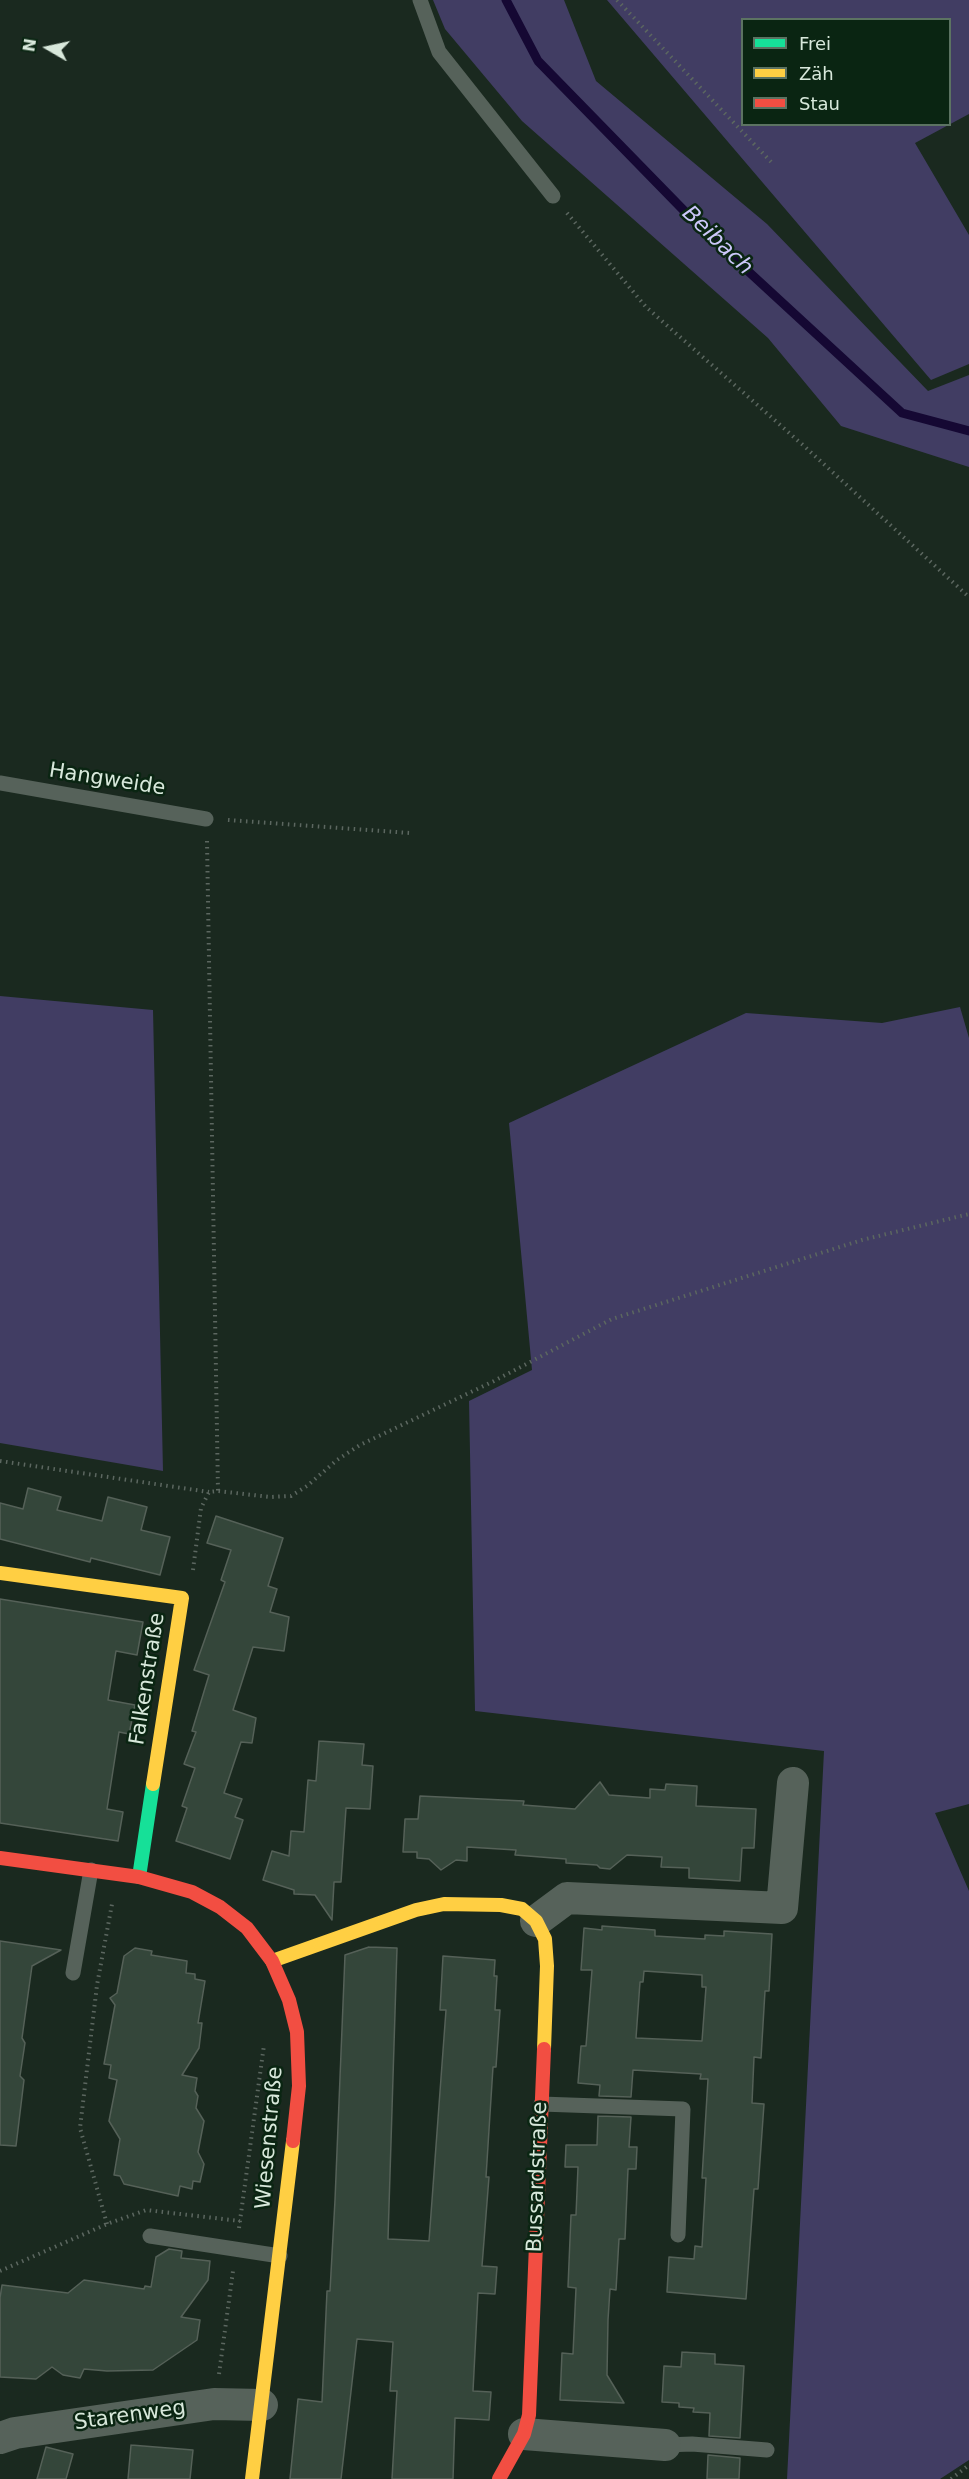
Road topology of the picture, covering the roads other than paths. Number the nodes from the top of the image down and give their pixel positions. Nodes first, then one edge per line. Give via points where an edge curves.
1 (420, 0) edge
2 (553, 196) road end
3 (0, 783) edge
4 (206, 819) road end
5 (0, 1573) edge
6 (794, 1783) dead end
7 (0, 1858) edge
8 (91, 1870) junction
9 (139, 1877) junction
10 (536, 1921) junction
11 (272, 1961) junction
12 (73, 1973) dead end
13 (541, 2104) junction
14 (678, 2235) dead end
15 (150, 2236) dead end
16 (280, 2256) junction
17 (262, 2405) junction
18 (524, 2434) junction
19 (0, 2438) edge
20 (665, 2445) joint
21 (767, 2450) dead end
22 (252, 2479) edge
23 (499, 2479) edge

1 - 2 lane via 439,52
3 - 4 lane, Hangweide
5 - 9 street, Falkenstraße via 182,1598
6 - 10 street via 782,1908 567,1898
7 - 8 street, Wiesenstraße
8 - 9 street, Wiesenstraße
8 - 12 lane
9 - 11 street, Wiesenstraße via 192,1892 220,1907 247,1928
10 - 11 street via 522,1909 501,1905 444,1904 416,1910
10 - 13 street, Bussardstraße via 545,1939 548,1966
11 - 16 street, Wiesenstraße via 289,2000 297,2032 299,2086
13 - 14 lane via 683,2109
13 - 18 street, Bussardstraße via 529,2415
15 - 16 lane
16 - 17 street, Wiesenstraße
17 - 19 street, Starenweg via 214,2404
17 - 22 street, Wiesenstraße
18 - 20 street
18 - 23 street, Bussardstraße
20 - 21 lane

